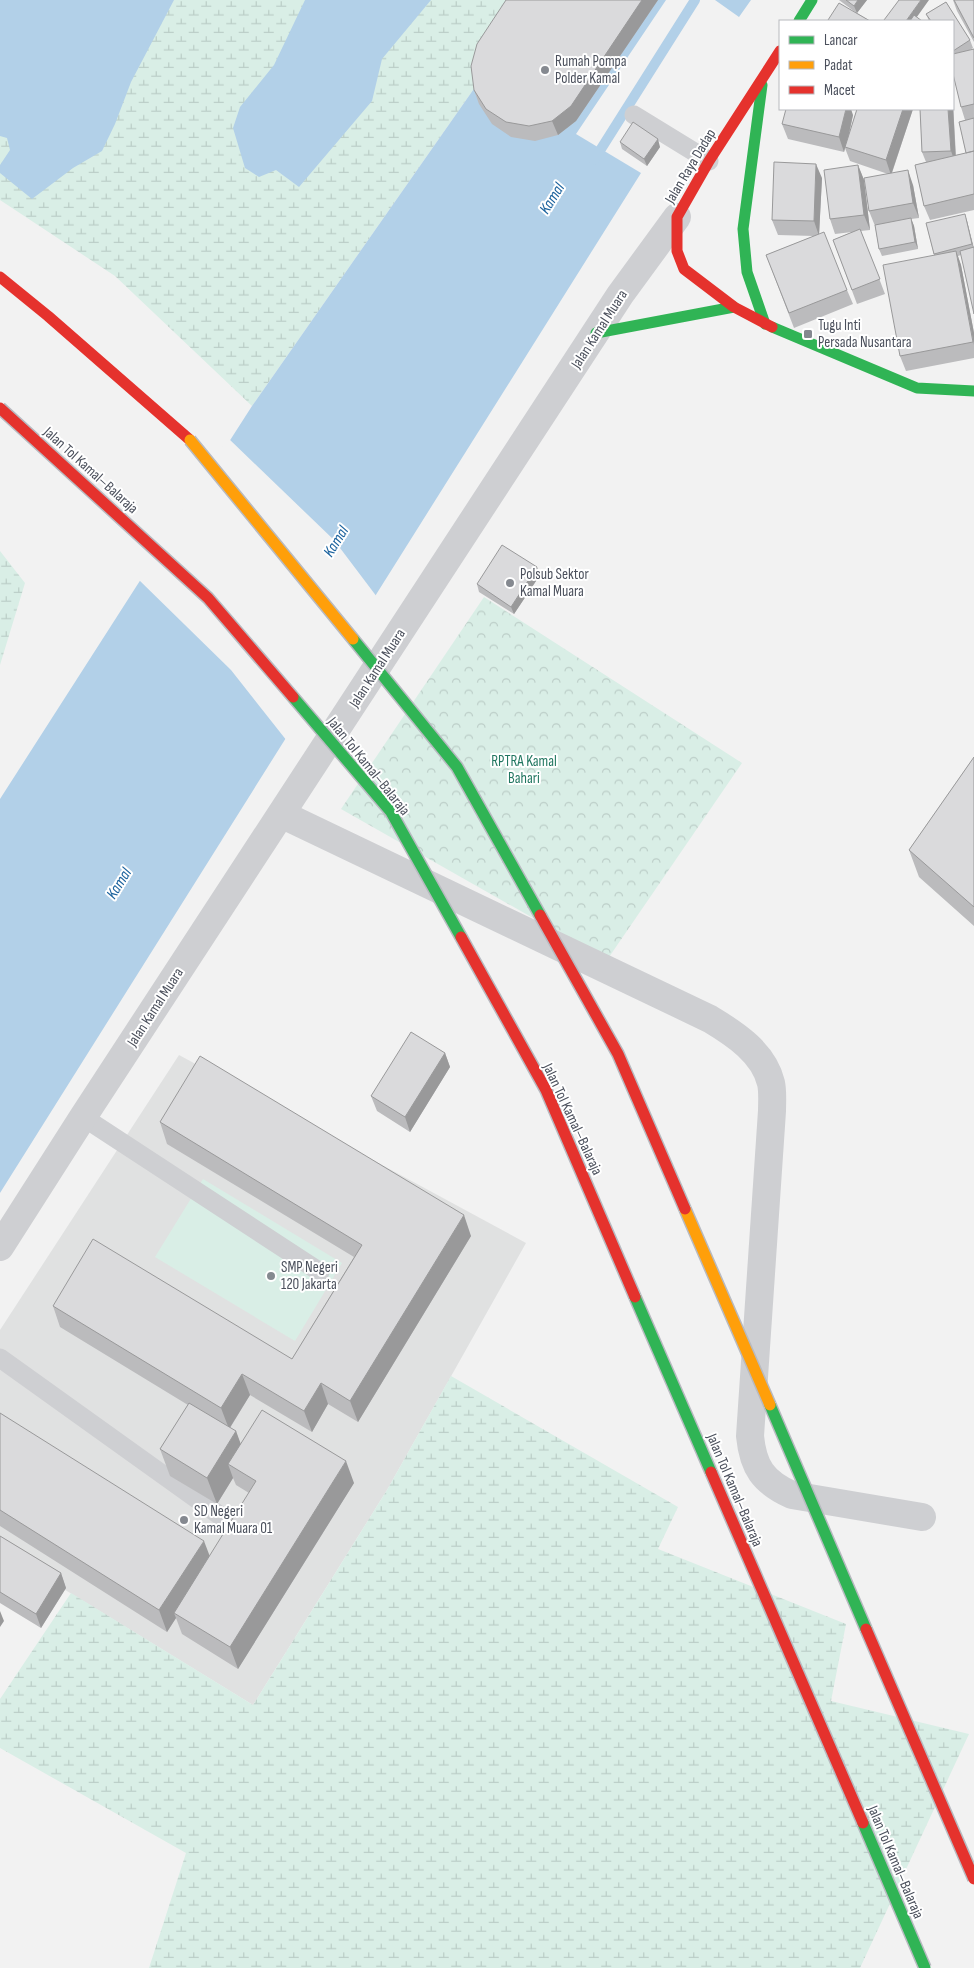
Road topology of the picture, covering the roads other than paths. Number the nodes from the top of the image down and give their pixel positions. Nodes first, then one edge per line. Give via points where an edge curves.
1 (812, 0) edge
2 (800, 20) edge
3 (779, 53) edge
4 (763, 79) junction
5 (634, 115) dead end
6 (709, 161) junction
7 (677, 217) junction
8 (0, 277) edge
9 (734, 307) junction
10 (765, 324) junction
11 (596, 333) junction
12 (974, 391) edge
13 (0, 408) edge
14 (281, 814) junction
15 (83, 1117) junction
16 (0, 1248) edge
17 (320, 1272) dead end
18 (0, 1358) edge
19 (922, 1517) dead end
20 (240, 1530) edge
21 (974, 1879) edge
22 (925, 1968) edge

1 - 2 main road
3 - 4 main road, Jalan Raya Dadap
4 - 6 main road, Jalan Raya Dadap
4 - 10 main road, Jalan Raya Dadap via 744,229 747,272
5 - 6 lane
6 - 7 main road, Jalan Raya Dadap
7 - 9 main road, Jalan Raya Dadap via 677,251 684,269
7 - 11 street, Jalan Kamal Muara
8 - 21 main road, bridge via 190,440 457,767 618,1054
9 - 10 main road, Jalan Raya Dadap
9 - 11 main road
10 - 12 main road, Jalan Raya Dadap via 917,388
11 - 14 street, Jalan Kamal Muara
13 - 22 main road, Jalan Tol Kamal–Balaraja, bridge via 208,598 391,812 546,1090
14 - 15 street, Jalan Kamal Muara
14 - 19 street via 710,1019 735,1034 753,1051 765,1066 771,1084 772,1111 750,1436 752,1453 764,1477 776,1488 792,1495
15 - 16 street, Jalan Kamal Muara
15 - 17 lane
18 - 20 lane

